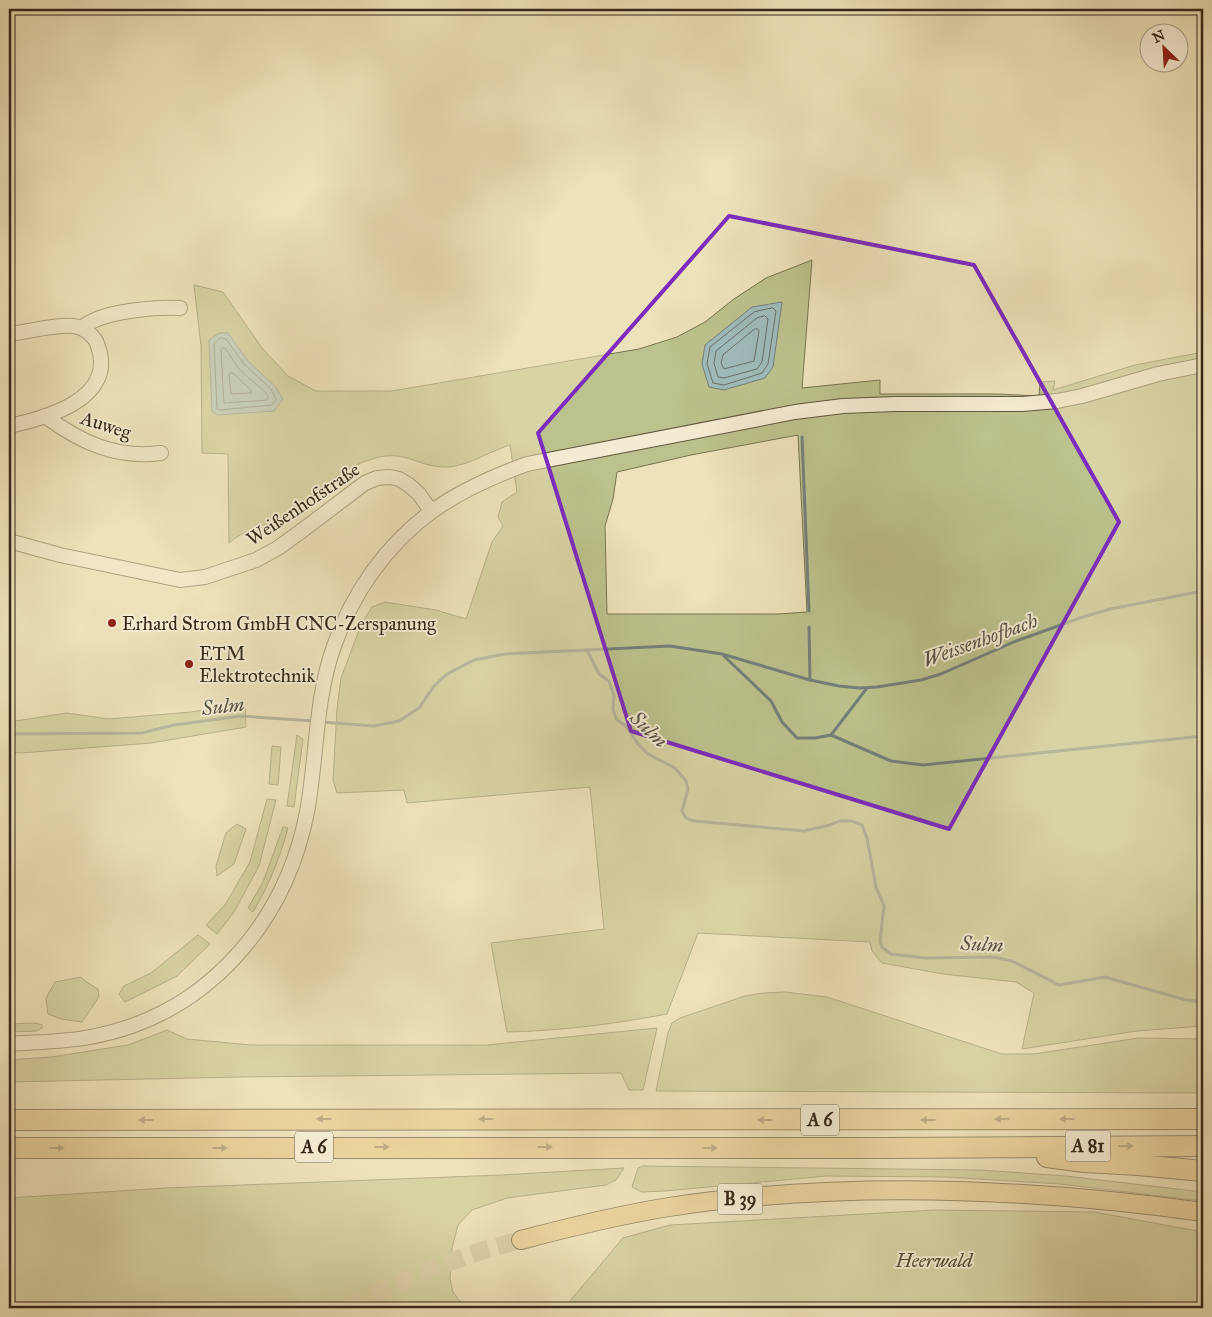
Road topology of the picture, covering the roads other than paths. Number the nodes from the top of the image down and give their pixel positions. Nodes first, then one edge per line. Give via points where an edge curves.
1 (180, 308) dead end
2 (82, 328) junction
3 (9, 334) edge
4 (1203, 365) edge
5 (45, 416) junction
6 (9, 426) edge
7 (161, 454) dead end
8 (431, 511) junction
9 (9, 541) edge
10 (9, 1044) edge
11 (1203, 1119) edge
12 (9, 1120) edge
13 (1203, 1146) edge
14 (973, 1147) junction
15 (9, 1148) edge
16 (1203, 1171) edge
17 (1203, 1212) edge
18 (521, 1240) tunnel mouth

1 - 2 street via 158,307 103,317
2 - 3 street via 73,326
2 - 5 street, Auweg via 97,343 101,353 100,374 88,393
4 - 8 street via 1057,401 843,406 795,412 527,464 478,484
5 - 6 street, Auweg
5 - 7 street, Auweg via 67,433 90,444 120,452
8 - 9 street, Weißenhofstraße via 409,484 390,477 377,478 365,483 286,542 256,560 213,575 180,580
8 - 10 street via 377,564 350,607 333,648 322,692 307,812 291,868 259,929 231,962 169,1010 138,1024 90,1037
11 -> 12 highway, A 6
14 -> 13 highway, A 81
15 -> 14 highway, A 6
14 - 16 highway, A 6 via 1084,1162
17 - 18 main road, B 39 via 1023,1193 873,1191 722,1200 669,1207

